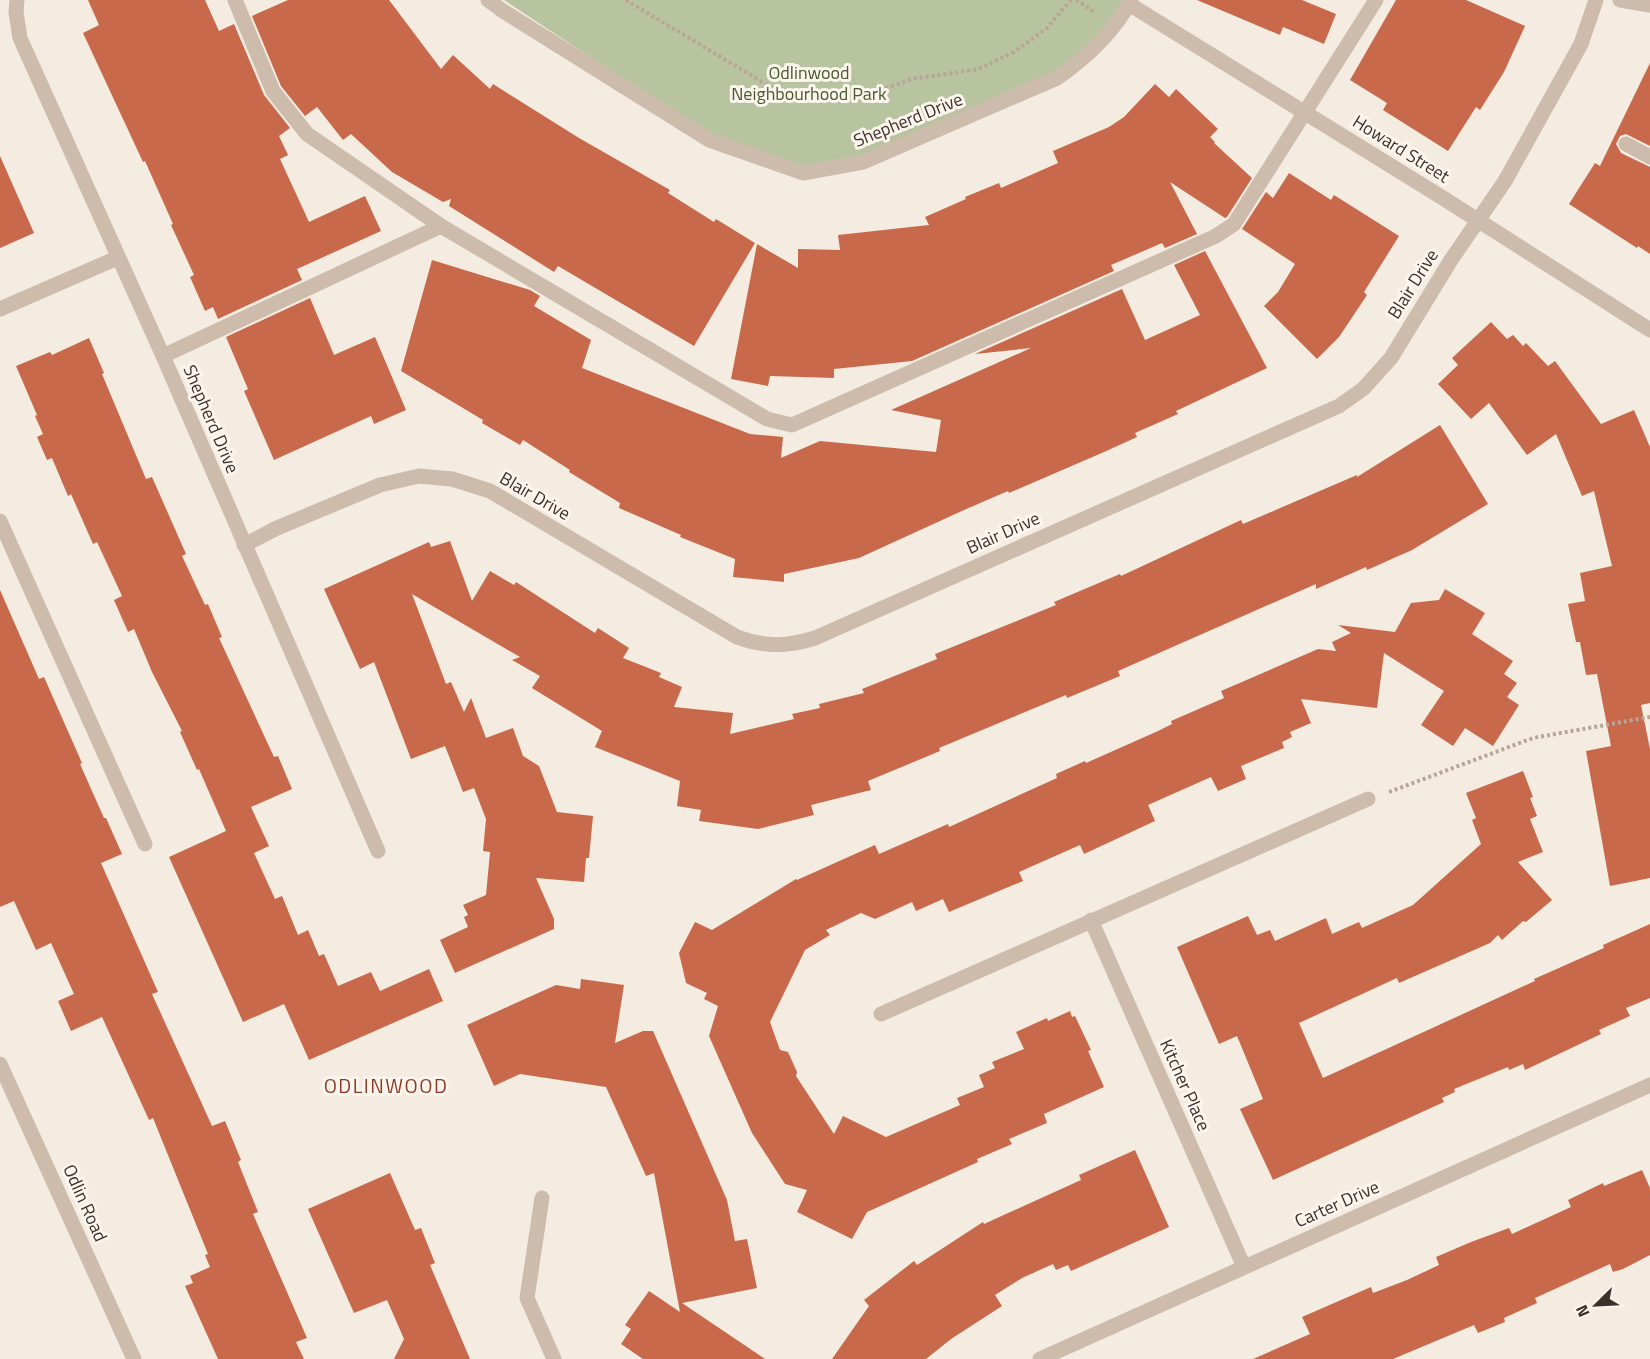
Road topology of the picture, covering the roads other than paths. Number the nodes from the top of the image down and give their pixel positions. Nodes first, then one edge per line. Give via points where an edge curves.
1 (17, 0) edge
2 (235, 0) edge
3 (488, 0) edge
4 (1376, 0) edge
5 (1596, 0) edge
6 (1620, 0) edge
7 (1130, 2) edge
8 (1650, 5) edge
9 (1305, 112) junction
10 (1626, 144) dead end
11 (1650, 157) edge
12 (1477, 220) junction
13 (441, 226) junction
14 (117, 258) junction
15 (0, 309) edge
16 (1650, 330) edge
17 (163, 356) junction
18 (0, 521) edge
19 (244, 545) junction
20 (1368, 800) road end
21 (146, 844) dead end
22 (378, 851) dead end
23 (1091, 920) junction
24 (881, 1014) dead end
25 (0, 1064) edge
26 (1650, 1085) edge
27 (542, 1198) dead end
28 (1244, 1266) junction
29 (134, 1359) edge
30 (554, 1359) edge
31 (1040, 1359) edge

1 - 14 street, Shepherd Drive via 20,38
2 - 13 street via 273,91 307,134
3 - 7 street, Shepherd Drive via 709,140 803,173 863,162 1057,78 1098,44
4 - 9 street
5 - 12 street, Blair Drive via 1581,44 1505,181
6 - 8 street
7 - 9 street, Howard Street
9 - 12 street, Howard Street
9 - 13 street via 1234,224 1216,236 792,425 766,419
10 - 11 street
12 - 16 street, Howard Street
12 - 19 street, Blair Drive via 1390,358 1363,389 1339,406 799,643 764,645 737,637 490,491 452,479 419,476 380,485
13 - 17 street
14 - 15 street
14 - 17 street, Shepherd Drive
17 - 19 street, Shepherd Drive
18 - 21 street
19 - 22 street, Shepherd Drive
20 - 23 street
23 - 24 street
23 - 28 street, Kitcher Place
25 - 29 street, Odlin Road
26 - 28 street, Carter Drive
27 - 30 street via 527,1298
28 - 31 street, Carter Drive

